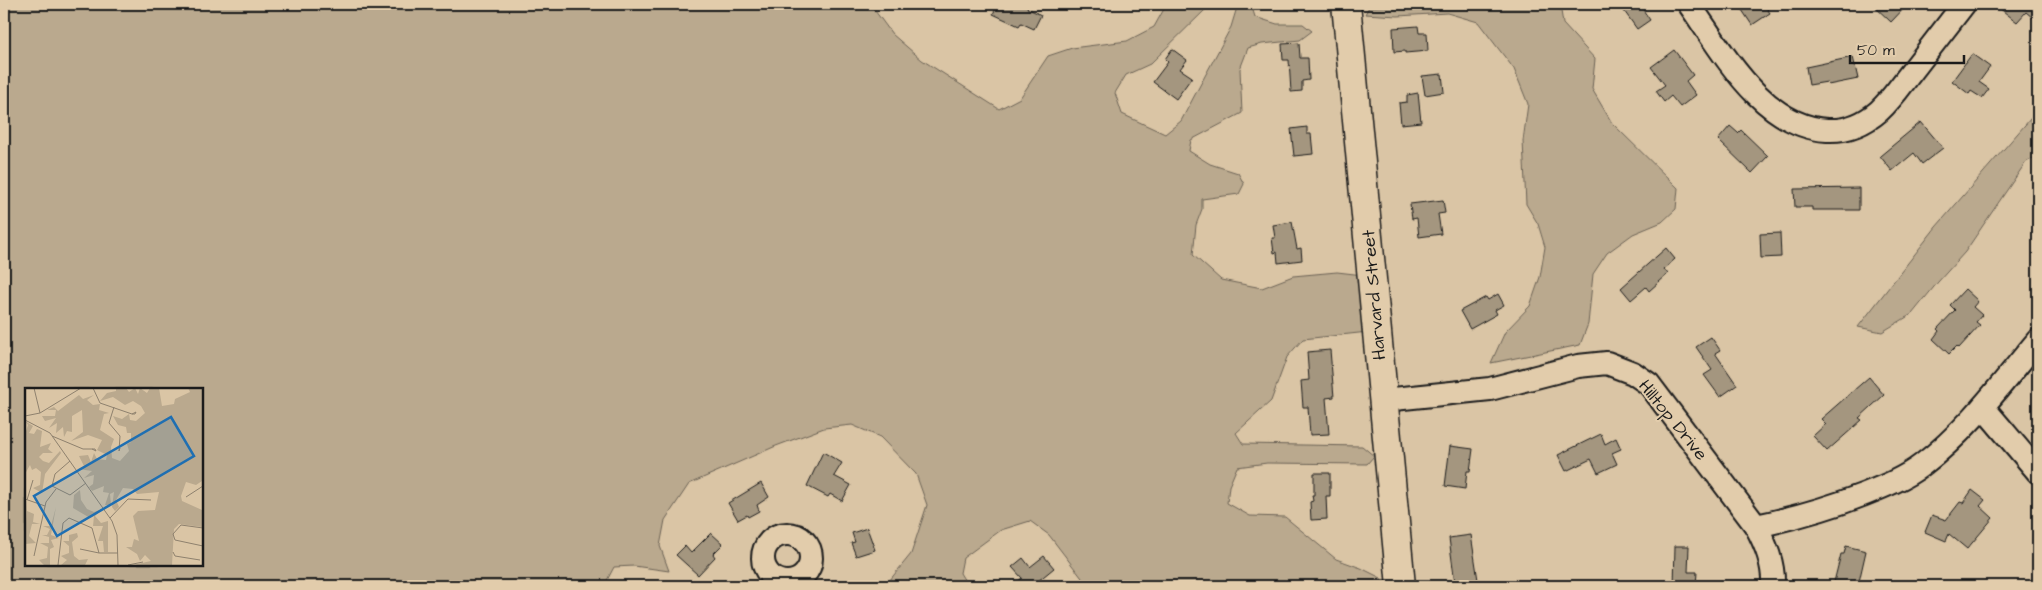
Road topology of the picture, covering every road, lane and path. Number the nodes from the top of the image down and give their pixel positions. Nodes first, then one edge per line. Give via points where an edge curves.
1 (1346, 4) edge
2 (1689, 4) edge
3 (1964, 4) edge
4 (2038, 340) edge
5 (1384, 400) junction
6 (1983, 407) junction
7 (2038, 472) edge
8 (1756, 526) junction
9 (1401, 586) edge
10 (1773, 586) edge

1 - 5 main road, Harvard Street
2 - 3 street via 1740,74 1775,112 1808,128 1834,130 1860,124 1880,110
4 - 6 street
5 - 8 street, Hilltop Drive via 1490,388 1578,366 1608,363 1649,384
5 - 9 main road, Harvard Street
6 - 7 street
6 - 8 street via 1922,466 1897,481 1798,518
8 - 10 street, Hilltop Drive via 1766,546

